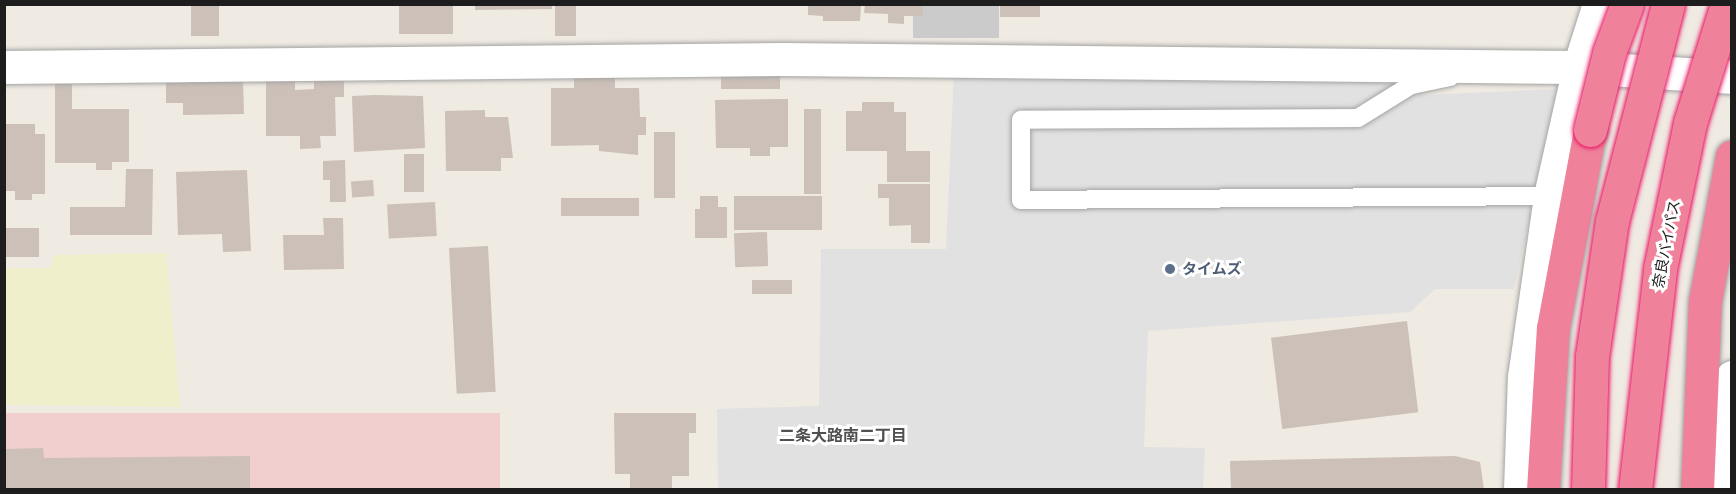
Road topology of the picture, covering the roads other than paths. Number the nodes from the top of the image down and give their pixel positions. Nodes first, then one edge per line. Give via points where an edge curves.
1 (1599, 4) edge
2 (1627, 4) edge
3 (1668, 4) edge
4 (1727, 4) edge
5 (4, 67) edge
6 (1579, 67) junction
7 (1496, 68) junction
8 (1731, 77) edge
9 (1731, 156) edge
10 (1550, 196) junction
11 (1731, 377) edge
12 (1520, 489) edge
13 (1543, 489) edge
14 (1588, 489) edge
15 (1635, 489) edge
16 (1697, 489) edge
17 (1719, 489) edge

1 - 6 street
2 - 13 highway, bridge via 1609,53 1590,130 1553,328
3 - 14 highway, bridge via 1612,221 1592,356
4 - 15 highway, 奈良バイパス, bridge via 1690,123 1660,269
5 - 7 street via 782,58
6 - 7 street
6 - 8 street
6 - 10 street
7 - 10 lane via 1411,85 1358,118 1021,120 1021,200
9 - 16 highway via 1705,301
10 - 12 street via 1524,377
11 - 17 street

